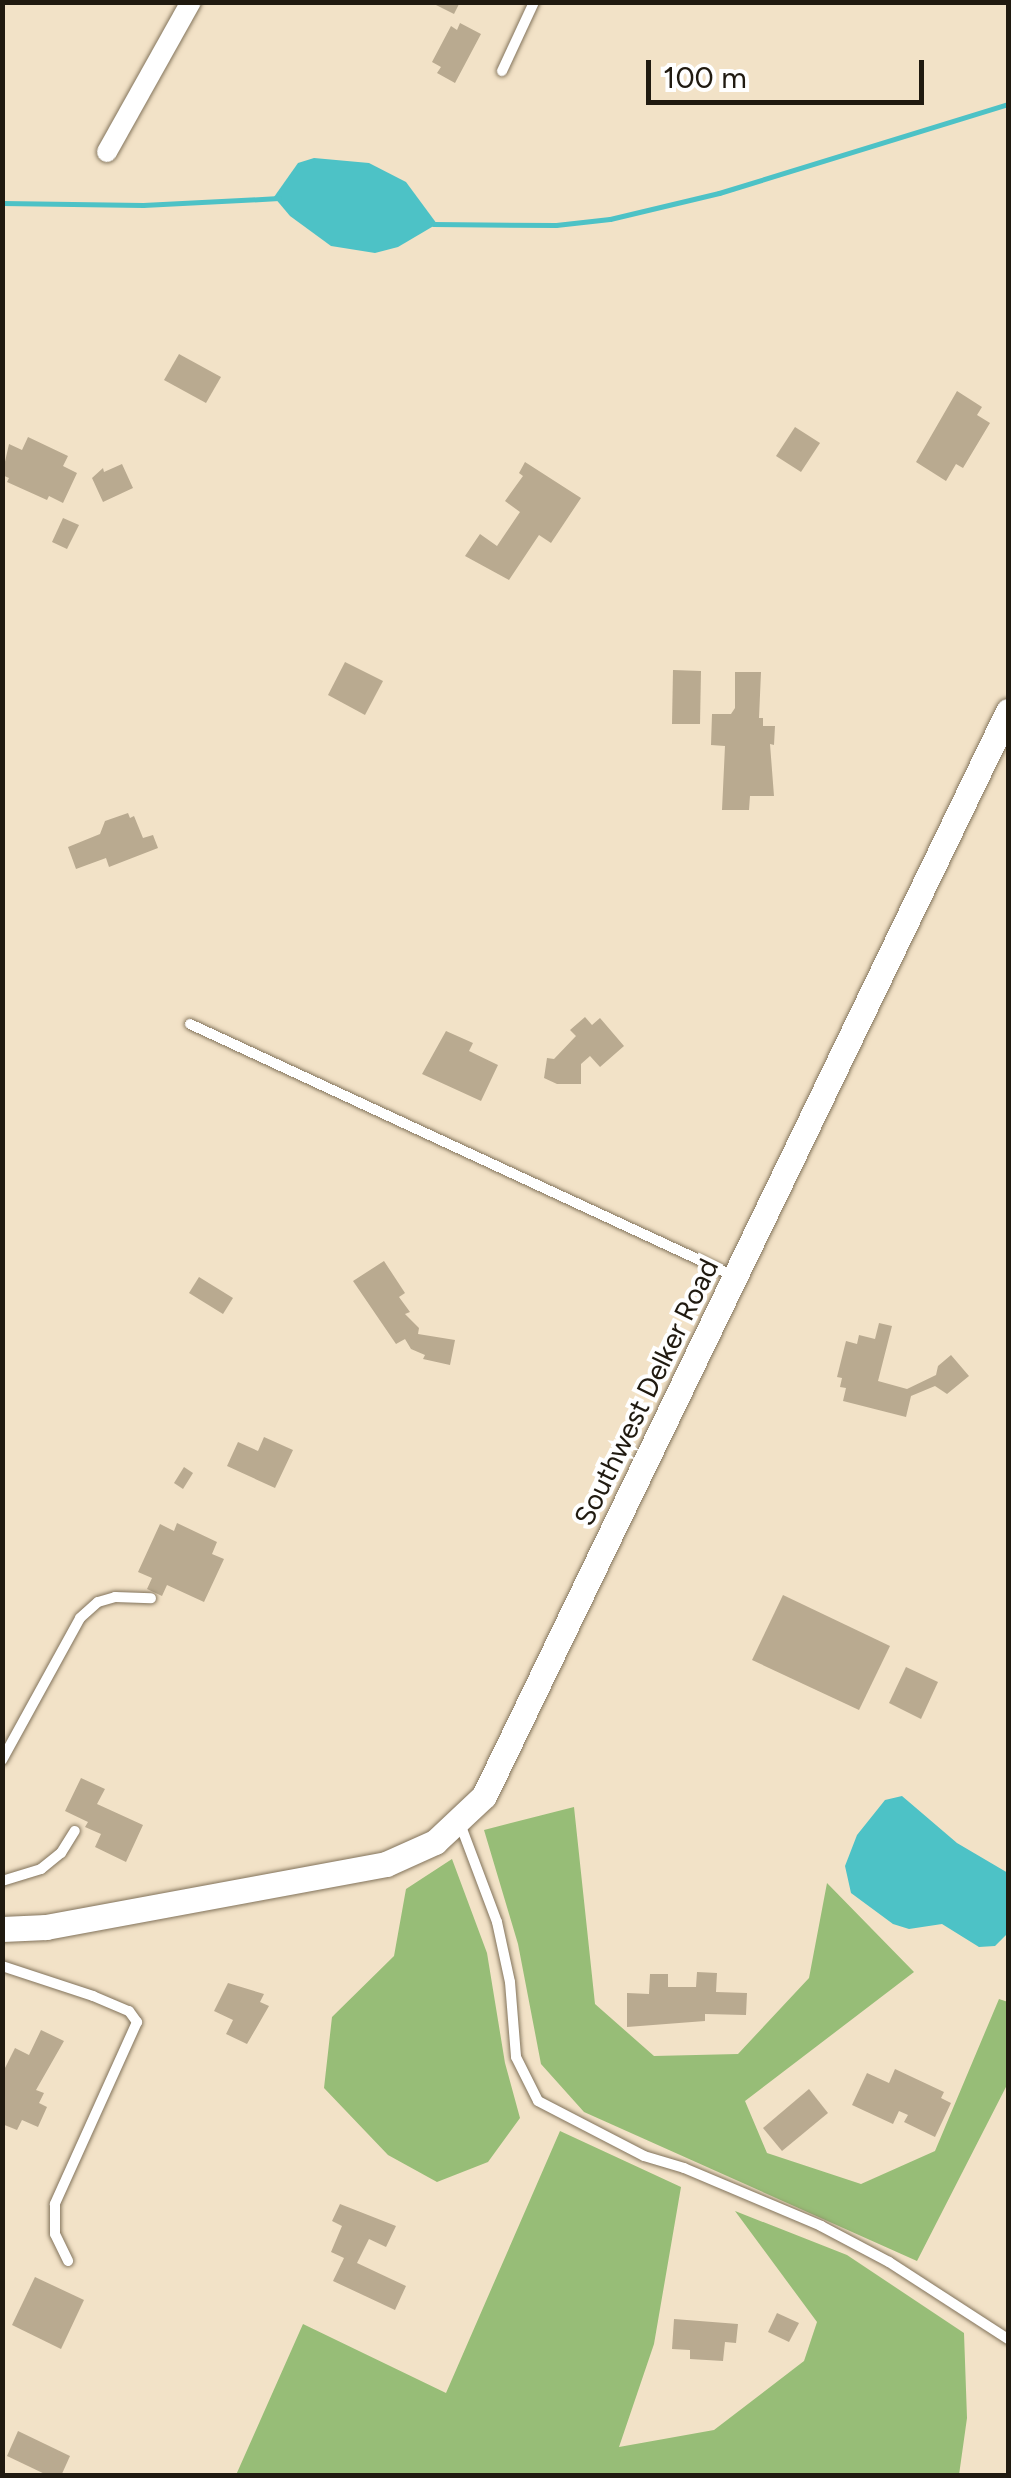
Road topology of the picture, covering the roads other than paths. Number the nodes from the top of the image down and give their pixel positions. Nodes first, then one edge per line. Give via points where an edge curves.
1 (191, 2) edge
2 (534, 2) edge
3 (502, 71) dead end
4 (107, 152) dead end
5 (1008, 711) edge
6 (190, 1024) dead end
7 (735, 1276) junction
8 (151, 1598) dead end
9 (2, 1760) edge
10 (459, 1820) junction
11 (75, 1831) dead end
12 (2, 1881) edge
13 (2, 1929) edge
14 (2, 1966) edge
15 (68, 2261) dead end
16 (1008, 2339) edge

1 - 4 street
2 - 3 lane
5 - 7 street, Southwest Delker Road
6 - 7 lane
7 - 10 street, Southwest Delker Road via 484,1796
8 - 9 lane via 115,1596 80,1618
10 - 13 street, Southwest Delker Road via 435,1842 386,1864 46,1927
10 - 16 lane via 497,1922 516,2057 538,2101 644,2156 821,2226
11 - 12 lane via 41,1869
14 - 15 lane via 130,2011 137,2022 56,2204 56,2234

